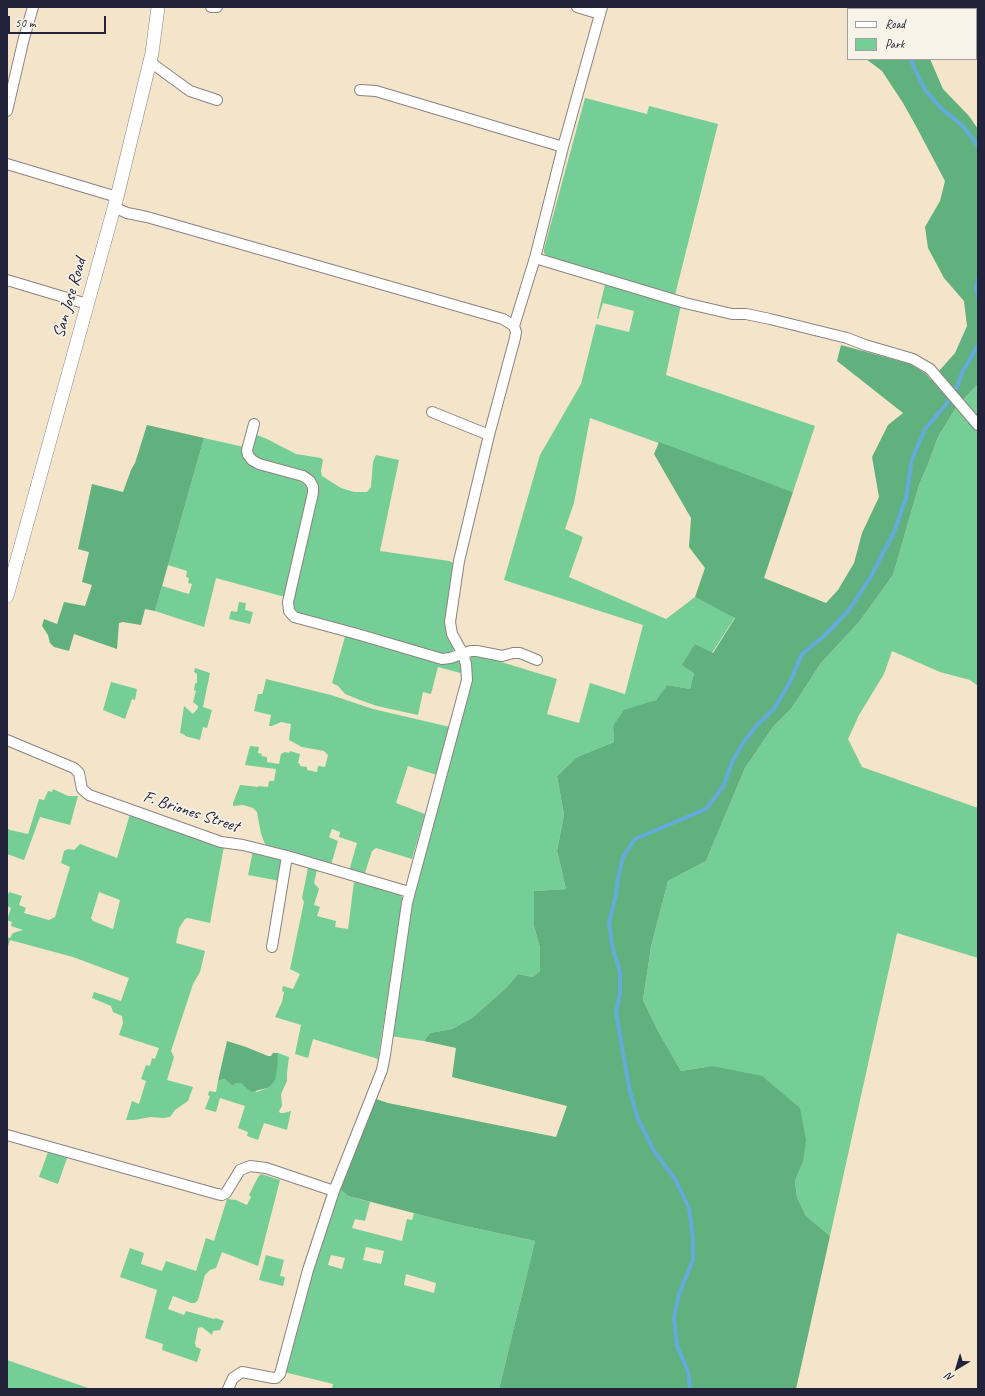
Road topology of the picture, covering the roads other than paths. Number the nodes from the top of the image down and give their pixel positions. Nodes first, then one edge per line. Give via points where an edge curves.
1 (34, 7) edge
2 (158, 7) edge
3 (211, 7) edge
4 (217, 7) edge
5 (578, 7) edge
6 (601, 11) edge
7 (150, 62) junction
8 (360, 90) dead end
9 (216, 100) dead end
10 (7, 111) edge
11 (563, 146) junction
12 (7, 164) edge
13 (115, 202) junction
14 (535, 258) junction
15 (7, 280) edge
16 (87, 304) junction
17 (514, 326) junction
18 (432, 412) dead end
19 (254, 424) dead end
20 (978, 425) edge
21 (489, 435) junction
22 (7, 596) edge
23 (463, 654) junction
24 (537, 660) dead end
25 (7, 740) edge
26 (287, 856) junction
27 (409, 892) junction
28 (272, 947) dead end
29 (7, 1135) edge
30 (334, 1191) junction
31 (228, 1389) edge

1 - 10 street
2 - 7 street, San Jose Road
3 - 4 street
5 - 6 street
6 - 11 street
7 - 9 street via 190,91
7 - 13 street, San Jose Road
8 - 11 street via 376,91
11 - 14 street
12 - 13 street
13 - 16 street, San Jose Road
13 - 17 street via 127,213 504,319
14 - 17 street
14 - 20 street via 686,303 732,314 770,319 847,338 913,359 938,377
15 - 16 street
16 - 22 street, San Jose Road
17 - 21 street via 515,338
18 - 21 street
19 - 23 street via 248,448 250,458 259,464 303,476 313,487 288,602 291,615 300,620 437,658
21 - 23 street via 459,561 450,615 452,634
23 - 24 street via 477,651 502,656 520,653
23 - 27 street via 467,680
25 - 26 street, F. Briones Street via 74,768 79,773 82,789 89,795 221,842
26 - 27 street, F. Briones Street
26 - 28 street
27 - 30 street via 382,1070
29 - 30 street via 222,1195 226,1193 240,1170 250,1166 266,1168
30 - 31 street via 308,1270 280,1374 273,1378 242,1372 233,1378

